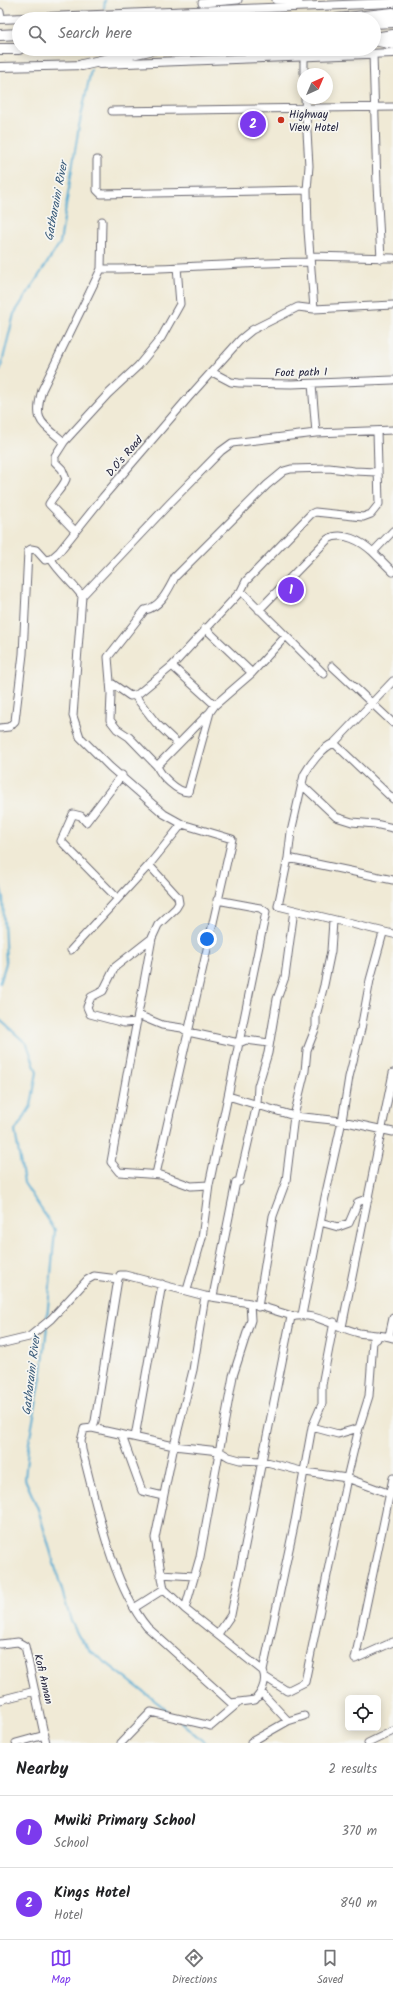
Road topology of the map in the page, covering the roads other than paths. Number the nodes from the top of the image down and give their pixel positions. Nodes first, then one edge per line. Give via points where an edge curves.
1 (238, 0) edge
2 (276, 0) edge
3 (299, 3) edge
4 (393, 3) edge
5 (203, 4) edge
6 (78, 12) edge
7 (393, 13) edge
8 (381, 14) edge
9 (12, 16) edge
10 (0, 17) edge
11 (381, 22) edge
12 (393, 22) edge
13 (12, 34) edge
14 (0, 35) edge
15 (393, 35) edge
16 (381, 38) edge
17 (381, 41) edge
18 (393, 44) edge
19 (0, 49) edge
20 (12, 49) edge
21 (393, 53) edge
22 (381, 54) edge
23 (122, 56) edge
24 (304, 56) joint
25 (374, 56) edge
26 (82, 65) junction
27 (0, 67) edge
28 (304, 68) edge
29 (305, 104) edge
30 (393, 107) edge
31 (305, 108) junction
32 (376, 108) junction
33 (112, 111) dead end
34 (97, 160) dead end
35 (307, 190) junction
36 (102, 220) dead end
37 (393, 258) edge
38 (310, 259) junction
39 (381, 259) junction
40 (177, 267) junction
41 (101, 269) junction
42 (393, 305) edge
43 (314, 309) junction
44 (212, 372) junction
45 (393, 380) edge
46 (312, 384) junction
47 (393, 430) edge
48 (377, 431) junction
49 (316, 433) junction
50 (64, 442) junction
51 (377, 472) junction
52 (75, 531) junction
53 (393, 531) edge
54 (373, 552) junction
55 (51, 559) junction
56 (393, 572) edge
57 (241, 591) junction
58 (82, 596) junction
59 (259, 610) junction
60 (205, 628) junction
61 (285, 637) junction
62 (172, 666) junction
63 (332, 666) dead end
64 (252, 673) junction
65 (324, 674) dead end
66 (393, 681) edge
67 (110, 682) junction
68 (135, 696) junction
69 (372, 703) junction
70 (215, 705) junction
71 (210, 712) junction
72 (393, 723) edge
73 (0, 728) edge
74 (334, 742) junction
75 (178, 744) junction
76 (157, 766) junction
77 (122, 775) junction
78 (301, 784) junction
79 (393, 799) edge
80 (182, 824) junction
81 (393, 828) edge
82 (288, 858) junction
83 (148, 865) junction
84 (393, 880) edge
85 (117, 898) junction
86 (217, 900) junction
87 (294, 910) junction
88 (333, 920) junction
89 (383, 933) junction
90 (393, 934) edge
91 (152, 938) junction
92 (70, 950) dead end
93 (137, 1018) junction
94 (188, 1032) junction
95 (239, 1043) junction
96 (269, 1043) junction
97 (393, 1073) edge
98 (228, 1096) junction
99 (257, 1104) junction
100 (294, 1116) junction
101 (342, 1121) junction
102 (380, 1130) junction
103 (393, 1132) edge
104 (156, 1174) junction
105 (209, 1185) junction
106 (369, 1198) junction
107 (320, 1222) junction
108 (118, 1279) junction
109 (162, 1284) junction
110 (187, 1290) junction
111 (205, 1296) junction
112 (213, 1296) junction
113 (250, 1303) junction
114 (258, 1307) junction
115 (302, 1315) junction
116 (291, 1318) junction
117 (393, 1318) edge
118 (334, 1322) junction
119 (342, 1327) junction
120 (378, 1334) junction
121 (391, 1337) edge
122 (0, 1344) edge
123 (312, 1427) junction
124 (92, 1428) junction
125 (359, 1428) junction
126 (122, 1436) junction
127 (135, 1437) junction
128 (174, 1446) junction
129 (219, 1451) junction
130 (263, 1461) junction
131 (305, 1472) junction
132 (347, 1478) junction
133 (393, 1478) edge
134 (392, 1495) edge
135 (163, 1496) junction
136 (160, 1574) junction
137 (194, 1576) junction
138 (164, 1589) junction
139 (134, 1608) junction
140 (185, 1609) junction
141 (218, 1634) junction
142 (393, 1642) edge
143 (0, 1644) edge
144 (264, 1674) junction
145 (36, 1691) junction
146 (261, 1692) junction
147 (0, 1700) edge
148 (238, 1703) junction
149 (304, 1716) dead end
150 (288, 1721) junction
151 (393, 1731) edge
152 (46, 1739) edge
153 (251, 1742) dead end
154 (16, 1743) edge
155 (121, 1743) edge
156 (368, 1743) edge

1 - 5 street
2 - 3 street
3 - 4 main road
3 - 5 main road
5 - 6 main road
7 - 8 highway
9 - 10 main road
11 - 12 highway
13 - 14 highway
15 - 16 highway
17 - 18 highway
19 - 20 highway
21 - 22 main road
23 - 26 highway
24 - 26 main road
24 - 28 street
25 - 32 street
26 - 27 main road
29 - 31 street
30 - 32 street
31 - 32 street
31 - 33 street
31 - 35 street via 309,166
32 - 39 street
34 - 35 street via 97,190 101,194
35 - 38 street
36 - 41 street
37 - 39 street
38 - 39 street
38 - 40 street
38 - 43 street
40 - 41 street via 141,270
40 - 50 street via 180,304 161,338 138,366
41 - 50 street via 42,390 37,406 41,422
42 - 43 street, D.O's Road
43 - 44 street, D.O's Road via 298,307 252,330
44 - 46 street, Foot path 1 via 231,382
44 - 52 street, D.O's Road
45 - 46 street, Foot path 1
46 - 49 street
47 - 48 street
48 - 49 street
48 - 51 street
49 - 58 street via 237,442 224,448
50 - 52 street via 55,456 55,462 62,469 66,479 49,504
51 - 57 street via 379,504 371,514 363,517 316,512 311,514 246,581
51 - 67 street via 323,468 291,469 280,474 175,577 167,594 156,605 144,610 108,657
52 - 55 street, D.O's Road
53 - 54 street
54 - 56 street
54 - 59 street via 362,541 334,536 328,539
55 - 58 street via 59,572
55 - 73 street via 45,560 33,549 28,551 23,654 15,721 9,727
57 - 59 street
57 - 60 street
58 - 77 street via 73,716 84,741
59 - 61 street
60 - 62 street
60 - 64 street
61 - 64 street
61 - 65 street
62 - 68 street
62 - 70 street
63 - 69 street
64 - 70 street
66 - 69 street
67 - 68 street via 130,696
67 - 76 street via 110,720
68 - 75 street
69 - 72 street
69 - 74 street
70 - 71 street
71 - 75 street
71 - 76 street via 188,792 177,788
74 - 78 street via 329,744 308,767
74 - 79 street
75 - 76 street
77 - 80 street via 164,814
77 - 85 street via 86,822 81,816 73,814 61,842
78 - 81 street via 336,817
78 - 82 street
80 - 83 street
80 - 86 street via 232,839
82 - 84 street
82 - 87 street via 278,906
83 - 85 street
83 - 91 street via 178,897 179,903 158,925
85 - 92 street
86 - 94 street
86 - 95 street via 266,910
87 - 88 street
87 - 96 street via 285,977
88 - 89 street
88 - 100 street via 331,951 316,1016 316,1027 307,1050 305,1071
89 - 90 street
89 - 101 street via 370,980
91 - 93 street
91 - 93 street via 115,967 103,991 91,997 88,1004 90,1014 124,1024
93 - 94 street via 182,1028
93 - 104 street via 111,1162 118,1172
94 - 95 street
94 - 104 street
95 - 96 street via 246,1040
95 - 98 street
96 - 99 street via 258,1086
97 - 102 street
98 - 99 street
98 - 105 street
99 - 100 street
99 - 112 street via 239,1182 236,1182
100 - 101 street
100 - 114 street via 286,1181 273,1216
101 - 102 street
101 - 107 street
102 - 103 street
102 - 106 street
104 - 105 street via 191,1186
105 - 110 street via 202,1238
106 - 107 street via 358,1202 349,1223 338,1227
106 - 119 street
107 - 115 street
108 - 109 street via 120,1275 125,1275
108 - 122 street via 94,1276 87,1280 52,1319 29,1337
108 - 124 street
109 - 110 street
109 - 127 street
110 - 111 street
111 - 112 street
111 - 128 street via 193,1370
112 - 113 street
113 - 114 street
113 - 129 street via 251,1320 234,1376
114 - 116 street via 289,1315
115 - 116 street
115 - 118 street
116 - 130 street
117 - 121 street
118 - 119 street
118 - 123 street via 322,1385 322,1404
119 - 120 street
120 - 121 street
120 - 125 street via 377,1340 373,1341 369,1396
123 - 125 street via 338,1434
123 - 131 street
124 - 126 street
124 - 139 street via 84,1429 82,1450 119,1579
125 - 132 street
126 - 127 street
126 - 135 street via 142,1491
127 - 128 street
128 - 129 street
128 - 135 street
129 - 130 street via 240,1460
129 - 137 street via 200,1557
130 - 131 street
130 - 141 street via 231,1616
131 - 132 street
131 - 144 street
132 - 134 street
132 - 144 street via 305,1682 287,1691
133 - 134 street
134 - 142 street via 355,1659
135 - 136 street via 155,1538
136 - 137 street
136 - 138 street
137 - 140 street
138 - 139 street
138 - 140 street
139 - 148 street via 143,1623 158,1637 231,1703
140 - 141 street
141 - 144 street
143 - 145 street, Kofi Annan via 18,1642 25,1646
144 - 146 street
145 - 147 street
145 - 152 street, Kofi Annan
146 - 148 street via 253,1701
146 - 150 street
148 - 155 street via 211,1726 151,1712
149 - 150 street
150 - 153 street
151 - 156 street
152 - 154 street

